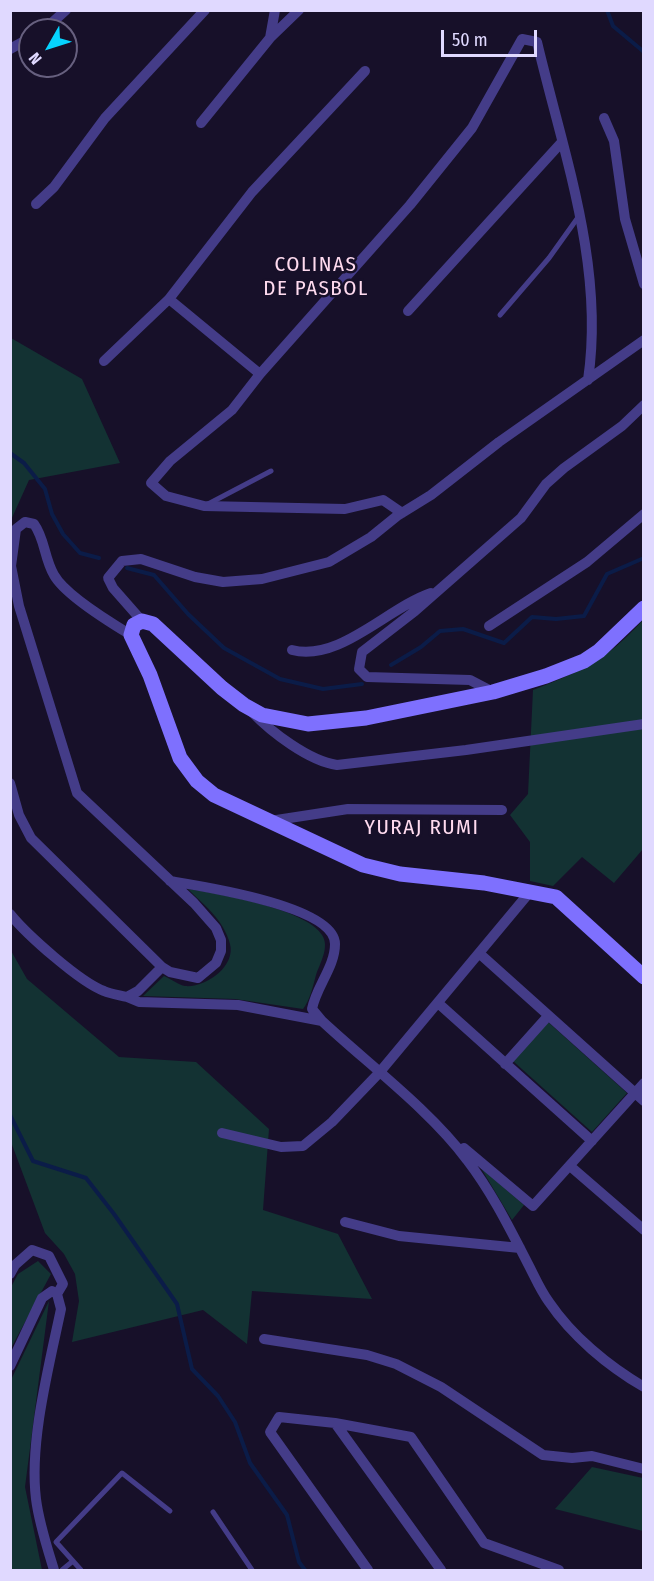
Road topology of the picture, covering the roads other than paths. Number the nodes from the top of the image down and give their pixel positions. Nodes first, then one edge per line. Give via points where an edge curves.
1 (205, 10) edge
2 (275, 10) edge
3 (299, 10) edge
4 (270, 38) junction
5 (365, 71) dead end
6 (604, 118) dead end
7 (201, 123) dead end
8 (561, 143) junction
9 (36, 204) dead end
10 (580, 215) junction
11 (644, 284) edge
12 (169, 299) junction
13 (408, 311) dead end
14 (500, 315) dead end
15 (644, 340) edge
16 (104, 361) dead end
17 (260, 374) junction
18 (588, 380) junction
19 (644, 405) edge
20 (644, 414) edge
21 (622, 426) junction
22 (271, 471) dead end
23 (204, 506) junction
24 (402, 513) junction
25 (644, 514) edge
26 (437, 591) junction
27 (644, 608) edge
28 (142, 621) junction
29 (489, 626) dead end
30 (131, 635) junction
31 (292, 650) dead end
32 (493, 692) junction
33 (244, 705) junction
34 (644, 724) edge
35 (10, 783) edge
36 (502, 810) dead end
37 (269, 821) junction
38 (170, 881) junction
39 (529, 894) junction
40 (10, 914) edge
41 (480, 954) junction
42 (162, 967) junction
43 (644, 977) edge
44 (127, 997) junction
45 (438, 1003) junction
46 (548, 1016) junction
47 (322, 1021) junction
48 (505, 1064) junction
49 (379, 1073) junction
50 (644, 1083) edge
51 (634, 1093) junction
52 (644, 1101) edge
53 (438, 1126) junction
54 (222, 1133) dead end
55 (592, 1141) junction
56 (570, 1166) junction
57 (345, 1222) dead end
58 (644, 1230) edge
59 (520, 1248) junction
60 (10, 1274) edge
61 (57, 1294) junction
62 (264, 1339) dead end
63 (10, 1366) edge
64 (644, 1387) edge
65 (335, 1424) junction
66 (644, 1469) edge
67 (170, 1511) dead end
68 (213, 1512) dead end
69 (73, 1561) junction
70 (54, 1570) edge
71 (62, 1570) edge
72 (81, 1570) edge
73 (252, 1570) edge
74 (368, 1570) edge
75 (441, 1570) edge
76 (559, 1570) edge

1 - 9 street via 105,118 54,187
2 - 4 street
3 - 4 street
4 - 7 street
5 - 12 street via 252,192
6 - 11 street via 614,141 625,219
8 - 10 street
8 - 13 street
8 - 17 street via 537,42 522,39 472,128 403,214
10 - 14 lane
10 - 18 street via 592,300
12 - 16 street
12 - 17 street
15 - 18 street
17 - 23 street via 232,410 170,460 151,483 166,496
18 - 24 street
19 - 21 street
20 - 21 street
21 - 26 street via 546,484 521,518
22 - 23 lane
23 - 24 street via 345,509 383,500
24 - 28 street via 329,562 262,579 208,581 141,559 122,561 108,578
25 - 29 street via 587,562
26 - 31 street via 411,600 366,630 322,651 307,654
26 - 32 street via 362,652 359,669 367,677 470,680
27 - 32 street via 612,641 584,661
28 - 30 street via 134,625
28 - 33 street via 153,624
30 - 37 street via 186,768 214,795
30 - 38 street via 67,592 45,558 34,524 25,522 16,529 11,566 19,606 77,793
32 - 33 street via 336,723 287,722
33 - 34 street via 264,725 319,759 337,765
35 - 42 street via 19,815 31,838
36 - 37 street via 348,809
37 - 39 street via 363,865 400,874 484,883
38 - 42 street via 216,928 221,951 216,963 198,978
38 - 47 street via 232,891 306,915 327,928 335,941 334,955 312,1009
39 - 41 street
39 - 43 street via 556,897
40 - 44 street via 62,963 103,991
41 - 45 street
41 - 46 street
42 - 44 street
44 - 47 street via 139,1002 237,1005
45 - 48 street
45 - 49 street
46 - 48 street
46 - 51 street
47 - 49 street
48 - 55 street
49 - 53 street
49 - 54 street via 303,1146 281,1147
50 - 51 street
51 - 52 street
51 - 55 street
53 - 56 street via 533,1206
53 - 59 street via 483,1183
55 - 56 street
56 - 58 street
57 - 59 street via 399,1236
59 - 64 street via 548,1301 566,1325 624,1376
60 - 61 street via 32,1250 49,1256 63,1284
61 - 63 street via 52,1291 42,1298
61 - 70 street via 61,1309 36,1442 35,1474 36,1500
62 - 66 street via 367,1355 396,1364 441,1387 543,1455 592,1456
65 - 74 street via 279,1417 270,1432
65 - 75 street
65 - 76 street via 411,1437 484,1543
67 - 69 lane via 122,1473 56,1542
68 - 73 lane
69 - 71 lane
69 - 72 lane

